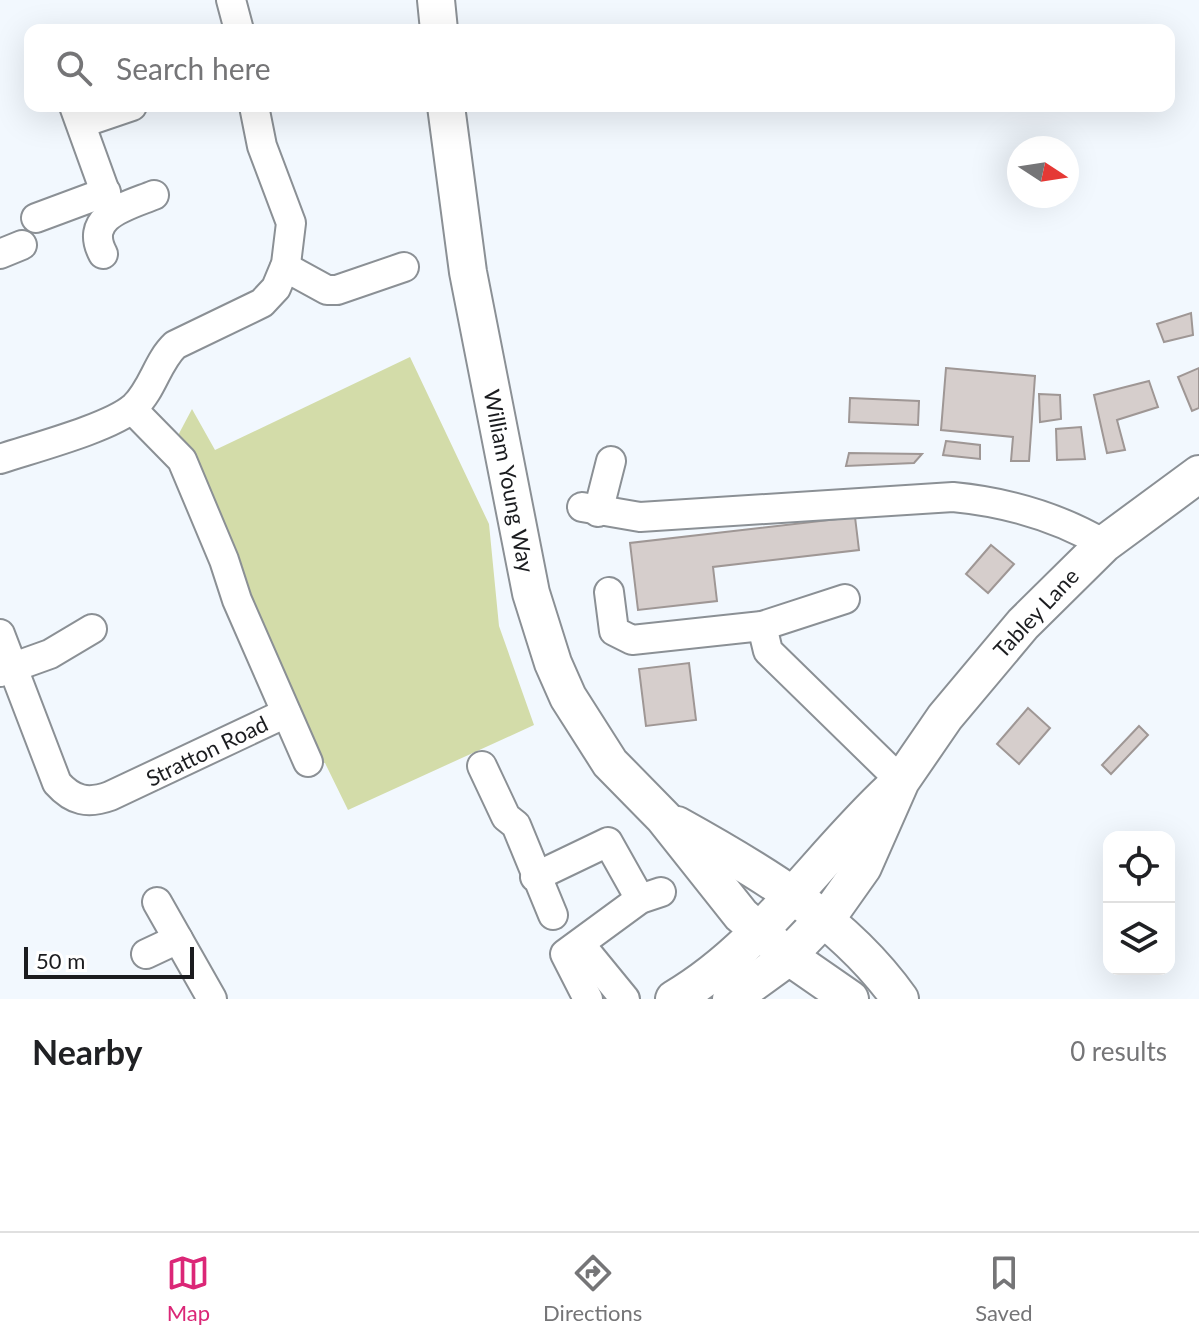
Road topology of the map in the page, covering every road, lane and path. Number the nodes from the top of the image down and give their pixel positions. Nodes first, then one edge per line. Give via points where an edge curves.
1 (231, 0) edge
2 (436, 0) edge
3 (237, 24) edge
4 (438, 24) edge
5 (255, 112) edge
6 (447, 112) edge
7 (78, 115) edge
8 (154, 195) dead end
9 (109, 201) junction
10 (36, 218) dead end
11 (103, 254) dead end
12 (285, 267) junction
13 (404, 267) dead end
14 (132, 409) junction
15 (0, 459) edge
16 (611, 461) dead end
17 (1199, 474) edge
18 (1104, 544) junction
19 (609, 592) dead end
20 (845, 599) dead end
21 (762, 626) junction
22 (92, 629) dead end
23 (0, 634) edge
24 (8, 670) edge
25 (286, 713) junction
26 (308, 762) dead end
27 (482, 766) dead end
28 (901, 781) junction
29 (664, 818) junction
30 (535, 877) junction
31 (792, 895) junction
32 (157, 902) dead end
33 (553, 915) dead end
34 (824, 920) junction
35 (757, 930) junction
36 (178, 939) junction
37 (573, 949) junction
38 (146, 954) dead end
39 (788, 956) junction
40 (212, 999) edge
41 (588, 999) edge
42 (625, 999) edge
43 (674, 999) edge
44 (731, 999) edge
45 (850, 999) edge
46 (900, 999) edge

1 - 3 street
2 - 4 main road
5 - 12 street via 291,223
6 - 29 main road, William Young Way via 468,272 541,629 587,731 622,777
7 - 9 street
8 - 9 street
9 - 10 street
9 - 11 street via 97,232
12 - 13 street via 327,290
12 - 14 street via 262,303 175,345
14 - 15 street
14 - 25 street, Stratton Road via 182,460
16 - 18 street via 590,509 640,517 953,497 1003,504 1067,525
17 - 18 main road, Tabley Lane
18 - 28 main road, Tabley Lane via 1000,650
19 - 21 street via 614,631 632,640
20 - 21 street
21 - 28 street via 768,651
22 - 24 street via 50,654
23 - 24 street, Stratton Road
24 - 25 street, Stratton Road via 57,783 73,797 88,801 159,775
25 - 26 street
27 - 30 street via 506,817 516,825
28 - 31 main road, Tabley Lane
28 - 34 main road, Tabley Lane via 863,867
29 - 31 main road, William Young Way
29 - 35 main road, William Young Way
30 - 33 street
30 - 37 street via 608,842 650,895
31 - 34 main road, William Young Way
31 - 35 main road, Tabley Lane
32 - 36 street
34 - 39 main road, Tabley Lane
34 - 46 main road, William Young Way via 872,961
35 - 39 main road, William Young Way
35 - 43 main road, Tabley Lane via 739,952
36 - 38 street
36 - 40 street
37 - 41 street
37 - 42 street
39 - 44 main road, Tabley Lane
39 - 45 main road, William Young Way

